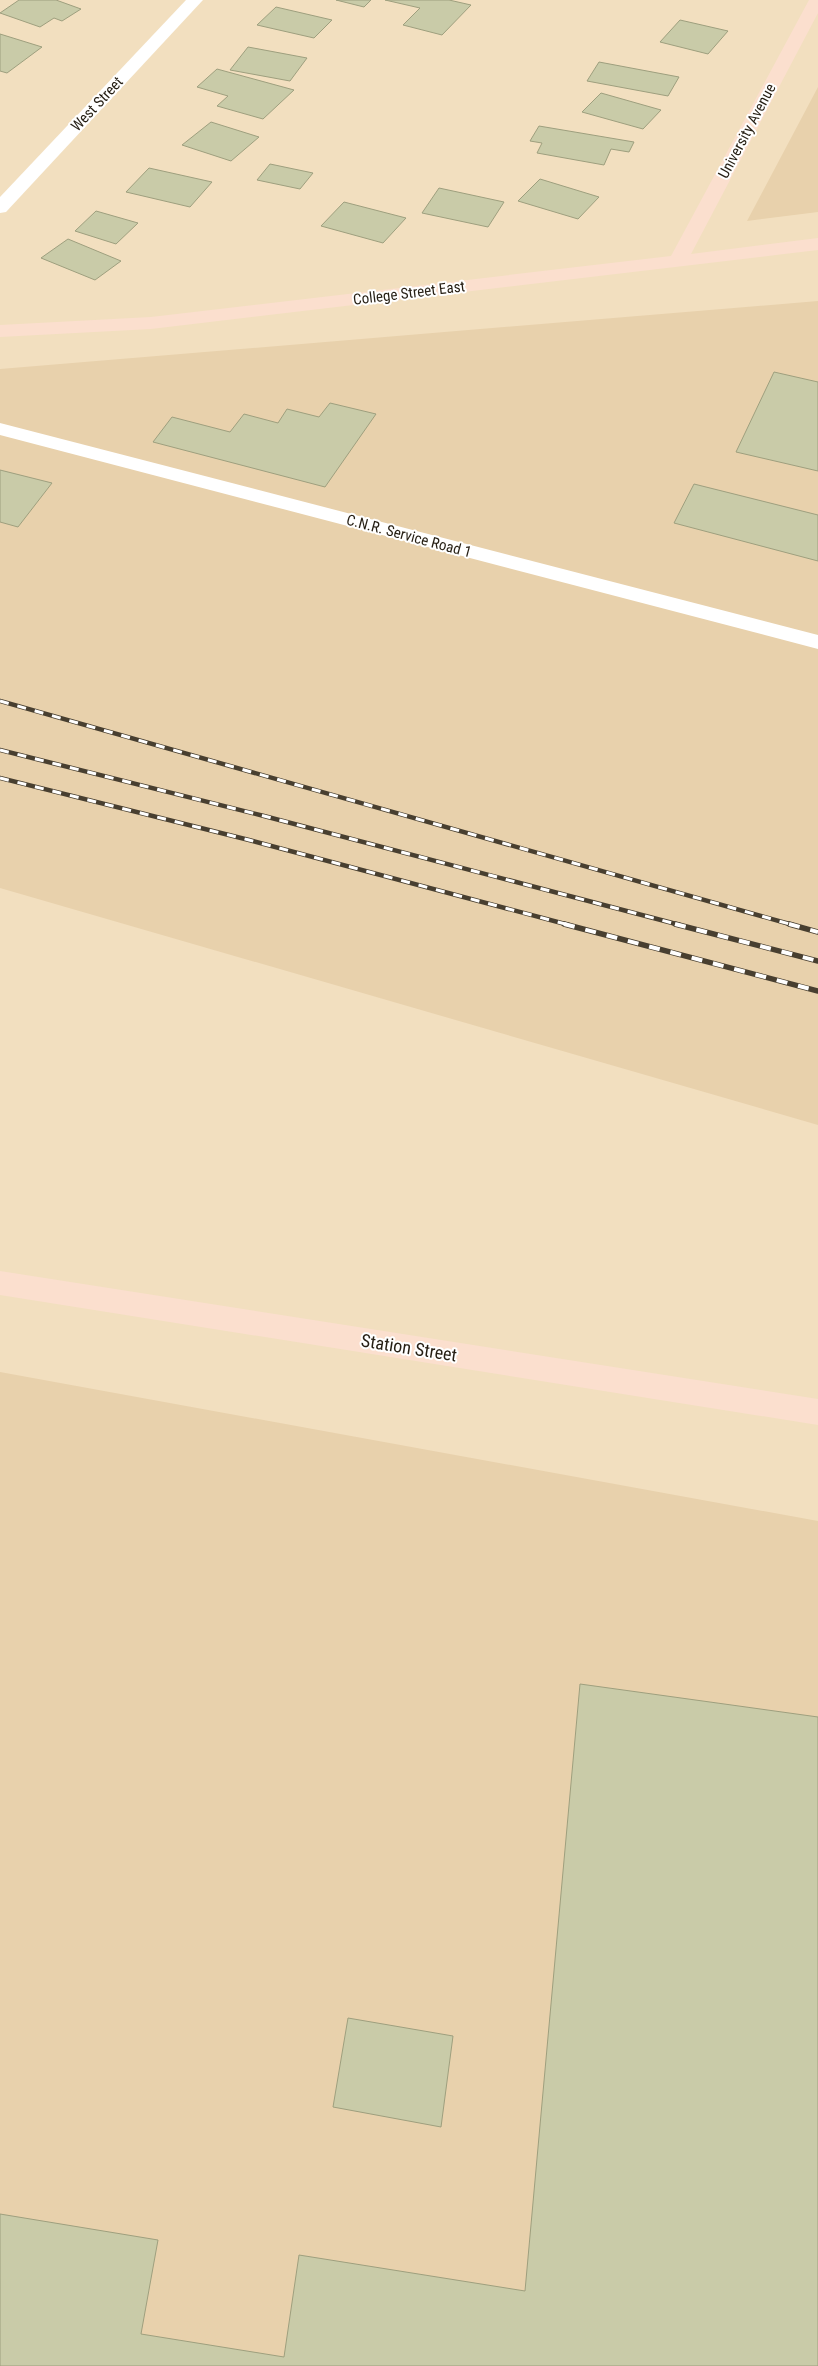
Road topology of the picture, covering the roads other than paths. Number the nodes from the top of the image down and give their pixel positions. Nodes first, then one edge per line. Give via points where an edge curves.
1 (195, 0) edge
2 (817, 0) edge
3 (0, 208) edge
4 (818, 244) edge
5 (677, 262) junction
6 (0, 331) edge
7 (0, 429) edge
8 (818, 642) edge
9 (0, 1283) edge
10 (818, 1412) edge

1 - 3 street, West Street
2 - 5 street, University Avenue
4 - 5 street, College Street East
5 - 6 street, College Street East via 151,323
7 - 8 street, C.N.R. Service Road 1
9 - 10 street, Station Street

